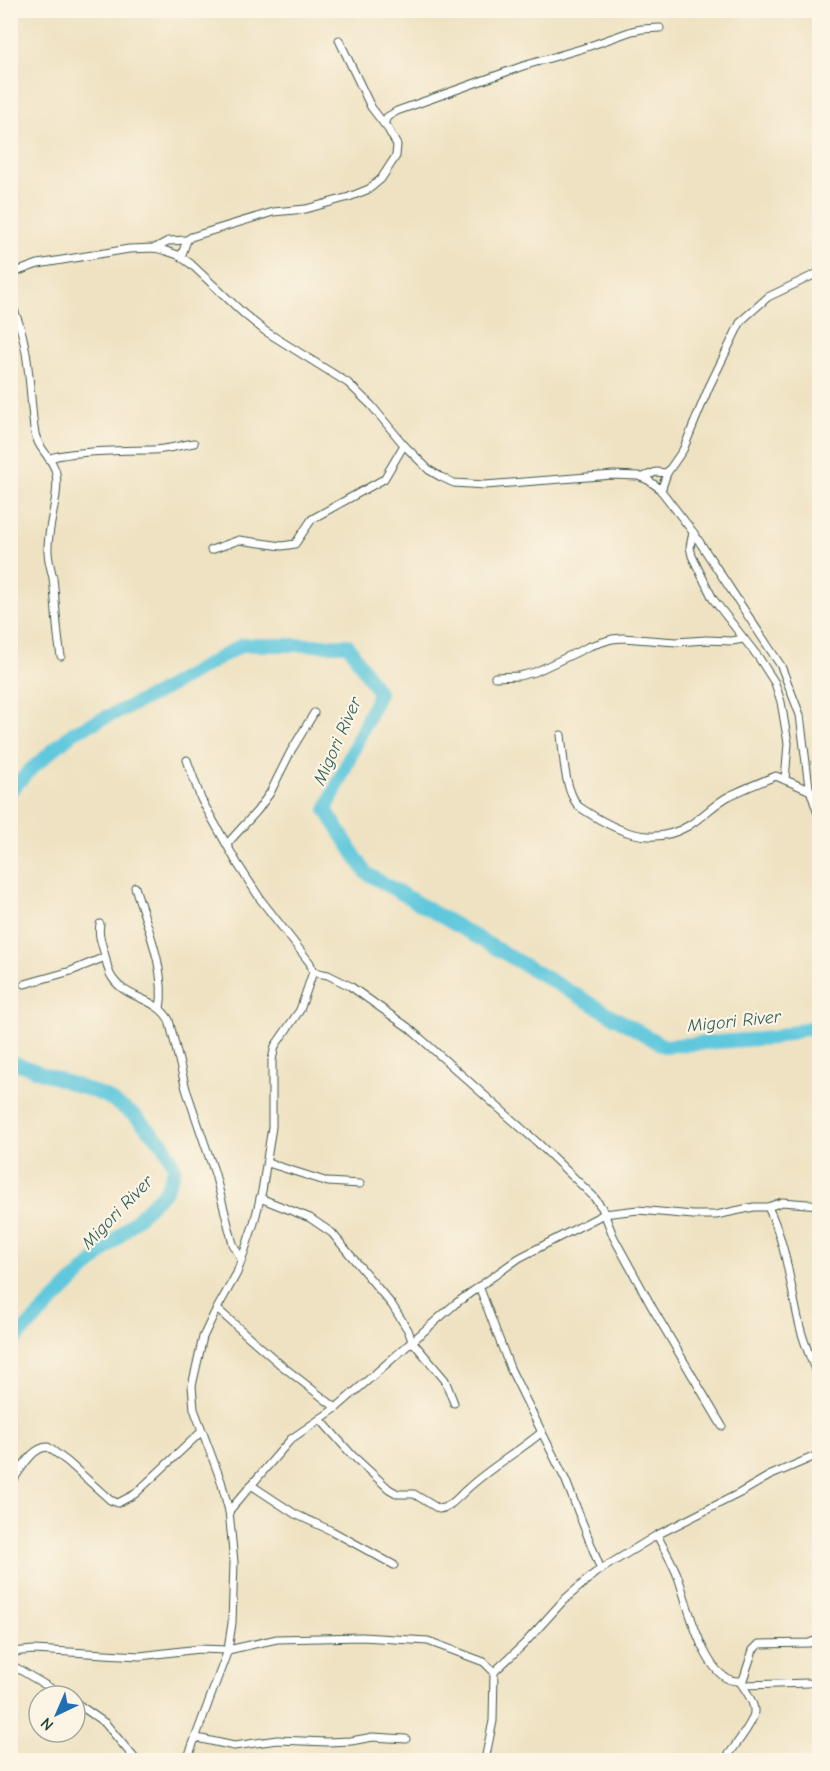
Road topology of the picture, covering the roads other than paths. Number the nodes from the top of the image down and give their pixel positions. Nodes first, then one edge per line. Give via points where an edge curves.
1 (660, 28) dead end
2 (339, 40) dead end
3 (384, 124) junction
4 (187, 240) junction
5 (155, 248) junction
6 (181, 257) junction
7 (819, 273) edge
8 (10, 274) edge
9 (10, 302) edge
10 (194, 443) dead end
11 (404, 445) junction
12 (49, 459) junction
13 (667, 473) junction
14 (643, 477) junction
15 (661, 491) junction
16 (693, 532) junction
17 (211, 550) dead end
18 (743, 639) junction
19 (61, 656) dead end
20 (495, 677) dead end
21 (314, 713) dead end
22 (561, 735) dead end
23 (187, 760) dead end
24 (785, 780) junction
25 (811, 791) junction
26 (819, 820) edge
27 (227, 844) junction
28 (135, 887) dead end
29 (100, 924) dead end
30 (105, 957) junction
31 (314, 972) junction
32 (25, 984) dead end
33 (160, 1009) junction
34 (268, 1163) junction
35 (360, 1184) dead end
36 (260, 1198) junction
37 (819, 1205) edge
38 (768, 1208) junction
39 (604, 1214) junction
40 (241, 1259) junction
41 (479, 1286) junction
42 (217, 1309) junction
43 (412, 1341) junction
44 (819, 1384) edge
45 (454, 1403) dead end
46 (336, 1408) junction
47 (320, 1419) junction
48 (722, 1426) dead end
49 (201, 1432) junction
50 (542, 1432) junction
51 (819, 1454) edge
52 (10, 1484) edge
53 (251, 1485) junction
54 (229, 1511) junction
55 (657, 1535) junction
56 (394, 1565) dead end
57 (601, 1570) junction
58 (819, 1639) edge
59 (228, 1650) junction
60 (10, 1652) edge
61 (10, 1664) edge
62 (494, 1672) junction
63 (808, 1683) dead end
64 (44, 1684) edge
65 (742, 1684) junction
66 (87, 1710) edge
67 (196, 1738) junction
68 (406, 1739) dead end
69 (136, 1761) edge
70 (187, 1761) edge
71 (485, 1761) edge
72 (725, 1761) edge

1 - 3 street via 632,31 523,66 397,111
2 - 3 street via 371,107
3 - 4 street via 397,151 381,179 369,189 306,209 273,212
4 - 5 street via 168,241
4 - 6 street
5 - 6 street
5 - 8 street via 46,263
6 - 11 street via 265,331 348,383
7 - 13 street via 768,297 741,321 683,450
9 - 12 street via 26,359 36,440
10 - 12 street
11 - 14 street via 429,470 454,483
11 - 17 street via 384,479 312,519 294,544 239,540
12 - 19 street via 54,465 56,483 48,550
13 - 14 street
13 - 15 street
14 - 15 street
15 - 16 street
16 - 18 street via 690,547 695,562 713,599
16 - 25 street via 781,666 800,715
18 - 20 street via 612,639 535,672
18 - 24 street via 771,675 781,702 788,742
21 - 27 street via 270,793
22 - 24 street via 573,800 627,833 642,837 675,832 728,797 776,776
23 - 27 street via 201,799
24 - 25 street
25 - 26 street
27 - 31 street via 261,900
28 - 33 street via 160,975
29 - 30 street
30 - 32 street
30 - 33 street via 110,974 124,990
31 - 34 street via 300,1010 273,1053
31 - 39 street via 350,986 409,1028 564,1168
33 - 40 street via 171,1027 186,1089
34 - 35 street via 320,1181
34 - 36 street
36 - 40 street
36 - 43 street via 310,1218 332,1233 392,1305
37 - 38 street via 782,1202
38 - 39 street via 716,1215 638,1210
38 - 44 street via 779,1233 801,1329
39 - 41 street via 519,1258
39 - 48 street
40 - 42 street
41 - 43 street
41 - 50 street via 510,1368
42 - 46 street
42 - 49 street via 203,1338 192,1386
43 - 45 street via 445,1380
43 - 46 street
46 - 47 street
47 - 50 street via 389,1489 398,1494 414,1494 439,1509 449,1506
47 - 53 street via 291,1439
49 - 52 street via 135,1494 118,1503 48,1447 34,1453
49 - 54 street
50 - 57 street
51 - 55 street
53 - 54 street
53 - 56 street via 295,1514
54 - 59 street via 234,1562
55 - 57 street
55 - 65 street via 678,1575 693,1627 714,1665 726,1679
57 - 62 street via 576,1588
58 - 65 street via 755,1646
59 - 60 street via 140,1656
59 - 62 street via 277,1639 408,1639 451,1648 484,1662
59 - 67 street
61 - 64 street
62 - 71 street via 493,1721
63 - 65 street
65 - 72 street via 754,1715
66 - 69 street via 105,1723
67 - 68 street via 234,1746 277,1740
67 - 70 street

